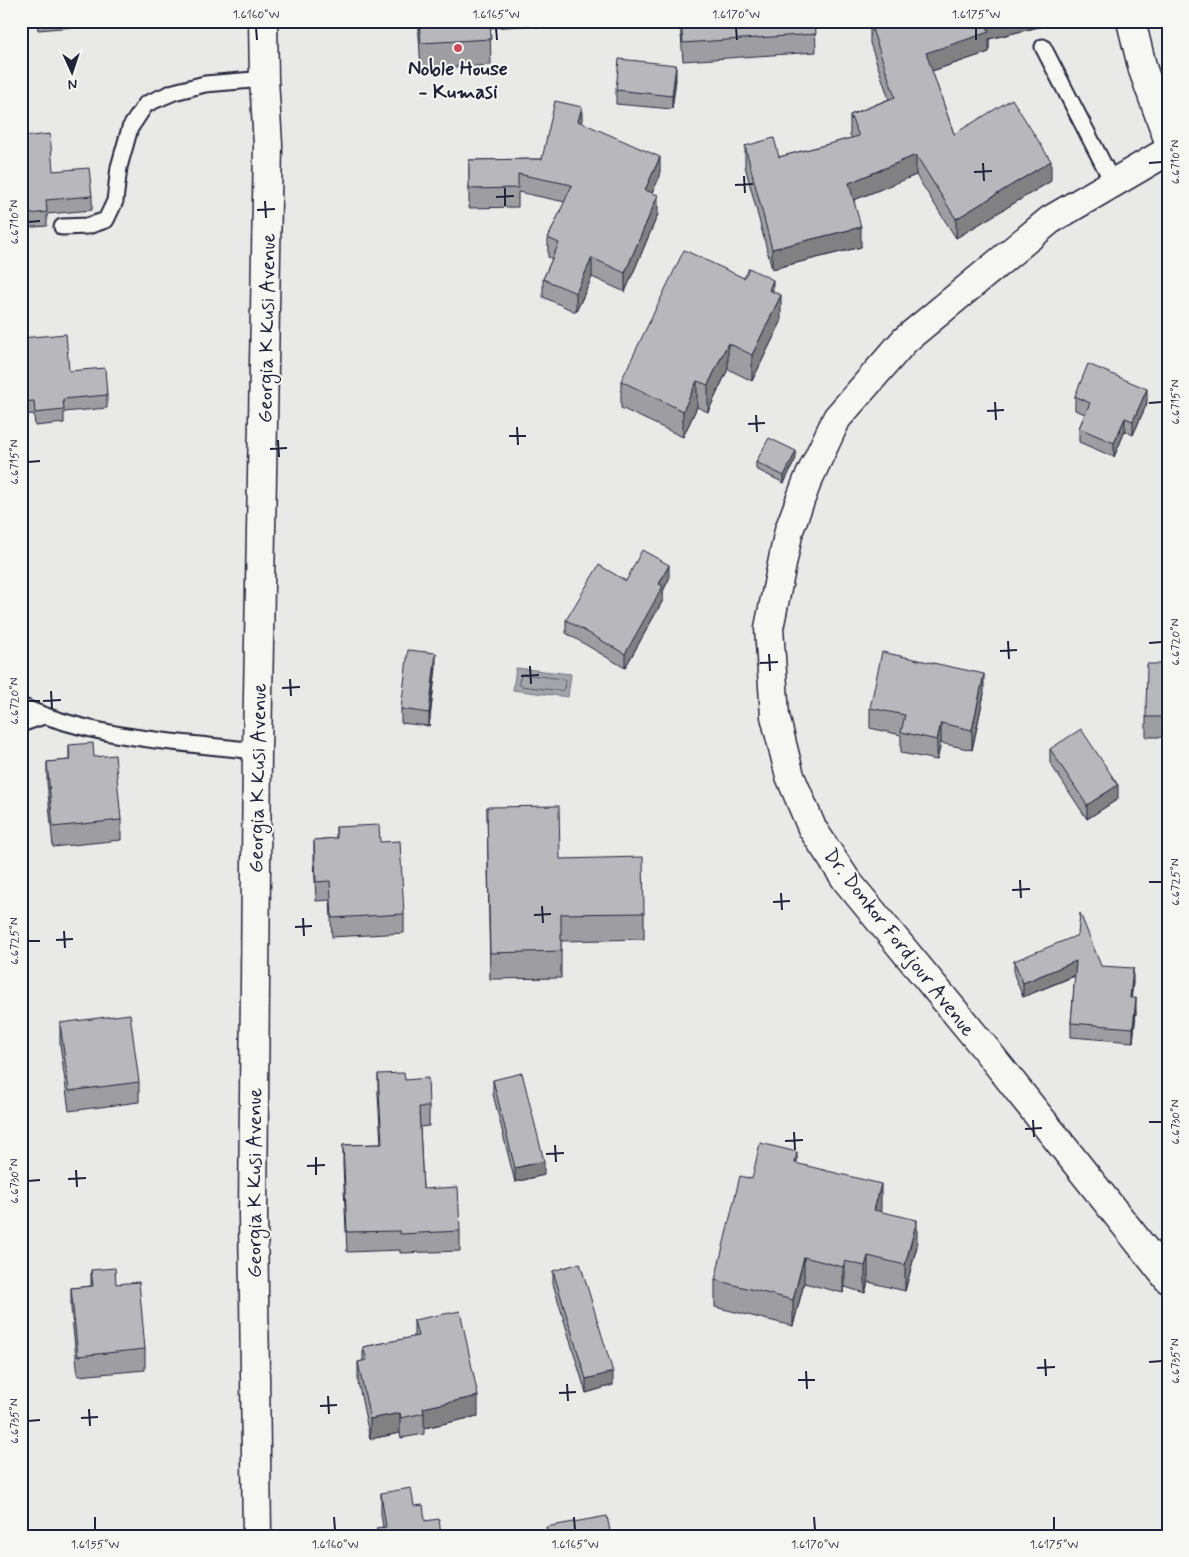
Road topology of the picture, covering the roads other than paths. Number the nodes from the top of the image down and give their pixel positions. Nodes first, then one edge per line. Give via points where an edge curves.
1 (263, 21) edge
2 (1131, 21) edge
3 (1043, 47) dead end
4 (264, 79) junction
5 (1168, 139) edge
6 (1168, 151) edge
7 (1113, 183) junction
8 (62, 227) dead end
9 (21, 706) edge
10 (44, 716) junction
11 (21, 724) edge
12 (257, 751) junction
13 (1168, 1279) edge
14 (256, 1536) edge

1 - 4 street, Georgia K Kusi Avenue
2 - 5 street via 1143,70
3 - 7 lane
4 - 8 lane via 205,84 146,104 130,128 119,167 115,202 106,220 88,226
4 - 12 street, Georgia K Kusi Avenue via 268,234
6 - 7 street, Dr. Donkor Fordjour Avenue
7 - 13 street, Dr. Donkor Fordjour Avenue via 1050,220 905,340 837,418 789,530 769,628 775,716 790,776 812,828 847,881
9 - 10 lane
10 - 11 lane
10 - 12 lane via 124,736
12 - 14 street, Georgia K Kusi Avenue via 253,1204

